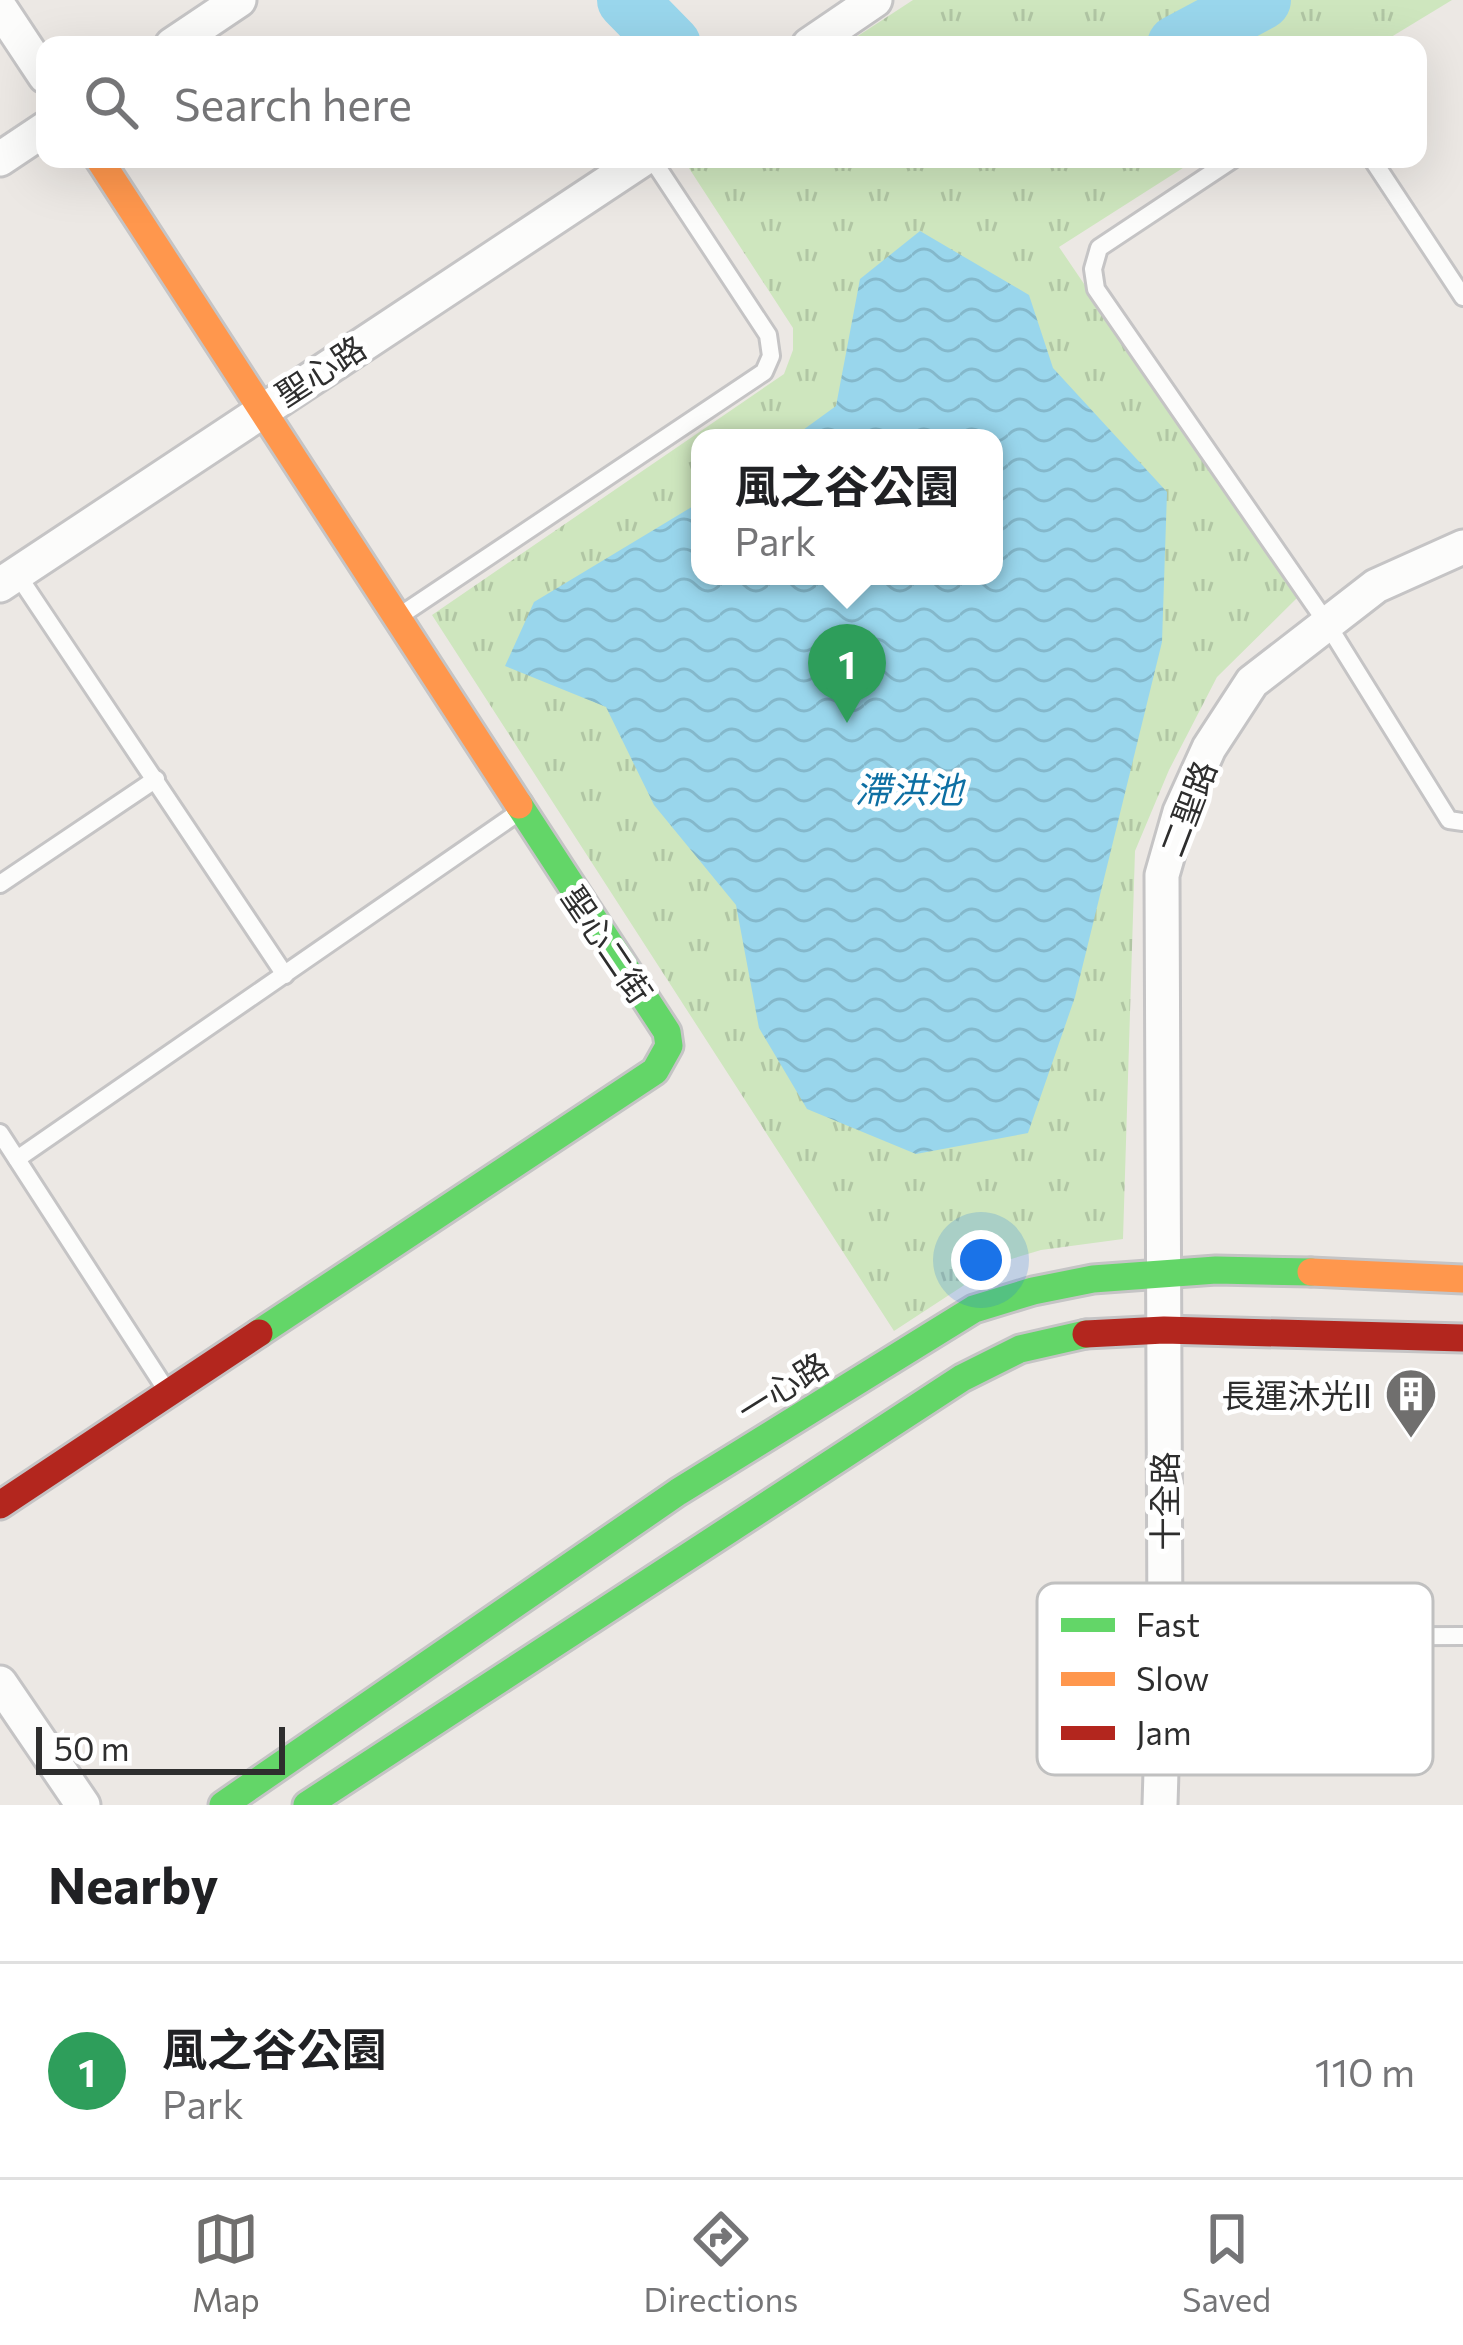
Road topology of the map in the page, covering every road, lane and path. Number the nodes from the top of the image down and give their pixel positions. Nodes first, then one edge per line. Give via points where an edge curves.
1 (239, 0) edge
2 (874, 0) edge
3 (0, 8) edge
4 (185, 36) edge
5 (822, 36) edge
6 (36, 62) edge
7 (36, 135) edge
8 (0, 159) edge
9 (105, 168) edge
10 (629, 168) edge
11 (658, 168) edge
12 (1219, 168) edge
13 (1378, 168) edge
14 (1463, 297) edge
15 (260, 410) junction
16 (1463, 547) edge
17 (9, 579) edge
18 (398, 618) junction
19 (1326, 622) junction
20 (156, 779) junction
21 (520, 812) junction
22 (1463, 822) edge
23 (0, 884) edge
24 (285, 975) junction
25 (0, 1132) edge
26 (17, 1159) junction
27 (1162, 1270) junction
28 (1463, 1279) edge
29 (1164, 1330) junction
30 (1463, 1338) edge
31 (167, 1392) junction
32 (0, 1504) edge
33 (1165, 1583) edge
34 (0, 1683) edge
35 (1161, 1775) edge
36 (83, 1805) edge
37 (223, 1805) edge
38 (307, 1805) edge
39 (1160, 1805) edge

1 - 4 street
2 - 5 street
3 - 6 street
7 - 8 street
9 - 15 street, 聖心二街
10 - 15 street, 聖心路
11 - 18 lane via 768,335 764,372
12 - 19 lane via 1099,248 1096,289
13 - 14 lane
15 - 17 street, 聖心路
15 - 18 street, 聖心二街
16 - 19 street, 二聖路 via 1376,586
17 - 20 lane
18 - 21 street, 聖心二街
19 - 22 lane via 1449,820
19 - 27 street, 二聖路 via 1252,682 1220,731 1180,812 1162,875
20 - 23 lane
20 - 24 lane
21 - 24 lane
21 - 31 street, 聖心二街 via 667,1032 665,1059
24 - 26 lane
25 - 26 lane
26 - 31 lane
27 - 28 street, 一心路
27 - 29 street, 十全路
27 - 37 street, 一心路 via 1025,1290 974,1309 678,1492
29 - 30 street
29 - 33 street, 十全路
29 - 38 street via 1075,1334 962,1378
31 - 32 street, 聖心二街
34 - 36 street
35 - 39 street, 十全路

